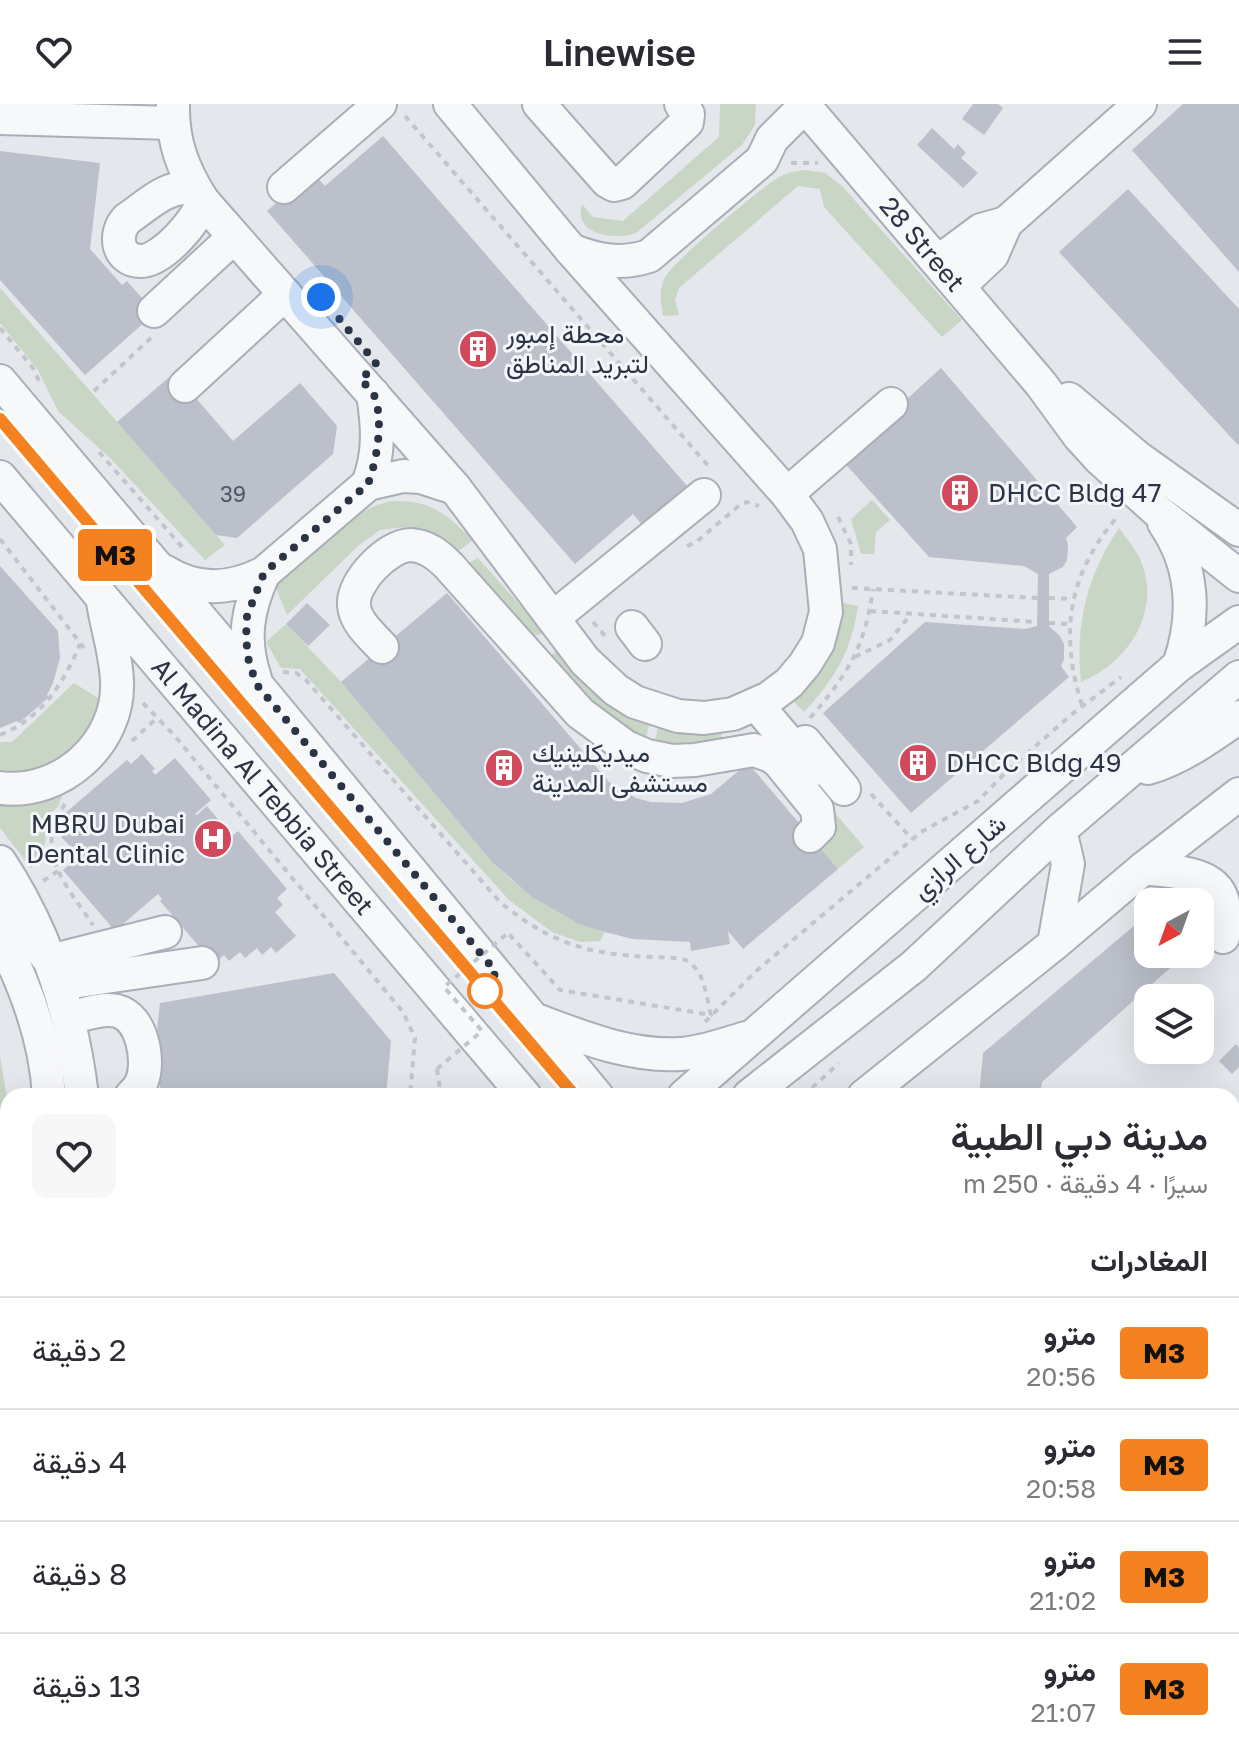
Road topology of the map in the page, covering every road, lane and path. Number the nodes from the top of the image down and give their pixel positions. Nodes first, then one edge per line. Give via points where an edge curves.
1 (450, 104) edge
2 (539, 104) edge
3 (681, 104) edge
4 (1139, 104) edge
5 (392, 110) edge
6 (810, 111) edge
7 (172, 114) edge
8 (0, 118) edge
9 (775, 162) junction
10 (819, 163) dead end
11 (284, 187) dead end
12 (1006, 223) junction
13 (234, 237) junction
14 (571, 250) junction
15 (649, 256) junction
16 (938, 262) junction
17 (959, 286) junction
18 (281, 289) junction
19 (154, 311) dead end
20 (0, 328) edge
21 (641, 328) junction
22 (0, 381) edge
23 (181, 382) dead end
24 (1041, 384) junction
25 (41, 389) dead end
26 (373, 394) junction
27 (891, 404) dead end
28 (97, 450) dead end
29 (842, 460) dead end
30 (0, 477) edge
31 (708, 482) joint
32 (368, 484) junction
33 (455, 488) junction
34 (781, 501) junction
35 (1156, 510) junction
36 (1113, 512) dead end
37 (1118, 516) junction
38 (1127, 523) dead end
39 (665, 527) junction
40 (1238, 529) edge
41 (489, 534) junction
42 (0, 539) edge
43 (185, 551) dead end
44 (449, 566) junction
45 (156, 567) junction
46 (264, 573) junction
47 (1239, 576) edge
48 (822, 578) junction
49 (873, 589) junction
50 (1038, 598) dead end
51 (1049, 598) dead end
52 (1073, 599) junction
53 (103, 602) junction
54 (870, 611) junction
55 (911, 614) junction
56 (565, 618) junction
57 (1037, 622) dead end
58 (1239, 622) edge
59 (1049, 623) dead end
60 (1069, 624) junction
61 (629, 638) dead end
62 (80, 643) junction
63 (382, 647) dead end
64 (88, 652) dead end
65 (855, 657) junction
66 (534, 662) junction
67 (1179, 665) junction
68 (1127, 674) dead end
69 (267, 676) junction
70 (1239, 677) edge
71 (117, 683) junction
72 (1082, 705) junction
73 (753, 706) junction
74 (158, 717) junction
75 (1239, 717) edge
76 (806, 722) dead end
77 (0, 735) edge
78 (123, 750) dead end
79 (739, 753) junction
80 (1129, 773) junction
81 (0, 788) edge
82 (839, 793) dead end
83 (1239, 794) edge
84 (65, 803) dead end
85 (1060, 830) junction
86 (810, 836) dead end
87 (0, 862) edge
88 (1068, 864) junction
89 (1144, 868) junction
90 (58, 871) junction
91 (34, 886) dead end
92 (1112, 894) junction
93 (0, 907) edge
94 (165, 932) dead end
95 (0, 936) edge
96 (1223, 937) dead end
97 (1054, 944) junction
98 (107, 947) junction
99 (202, 963) dead end
100 (54, 973) junction
101 (711, 1015) junction
102 (68, 1018) junction
103 (535, 1020) junction
104 (698, 1026) dead end
105 (753, 1036) junction
106 (819, 1042) junction
107 (497, 1062) junction
108 (893, 1083) edge
109 (48, 1088) edge
110 (81, 1088) edge
111 (136, 1088) edge
112 (411, 1088) edge
113 (440, 1088) edge
114 (505, 1088) edge
115 (518, 1088) edge
116 (590, 1088) edge
117 (693, 1088) edge
118 (759, 1088) edge
119 (781, 1088) edge

1 - 14 street
2 - 3 street via 614,185 687,122
4 - 12 street
5 - 11 street
5 - 31 path
6 - 9 street
6 - 16 street, 28 Street
7 - 8 street
7 - 13 street via 179,157 199,195
9 - 10 path
9 - 15 street
12 - 16 street via 981,230
12 - 17 street via 992,255
13 - 18 street
13 - 19 street
14 - 15 street via 607,261
14 - 21 street
15 - 21 street via 638,299
16 - 17 street, 28 Street
17 - 24 street, 28 Street
18 - 23 street
18 - 26 street
20 - 25 path via 33,368
21 - 34 street
22 - 45 street
24 - 35 street, 28 Street via 1079,436
24 - 40 street, 28 Street via 1075,403 1137,457
26 - 32 street via 379,431
26 - 33 street
27 - 34 street
28 - 43 path
29 - 34 street
30 - 53 street, Al Madina Al Tebbia Street
31 - 39 street
32 - 33 street via 412,476
32 - 46 street
33 - 41 street
34 - 39 path via 741,504 686,546
34 - 48 street via 807,521 820,549
35 - 47 street, 28 Street
35 - 67 street via 1171,532 1189,582 1189,628
36 - 37 path
37 - 38 path
37 - 52 path via 1094,546
39 - 56 street
41 - 44 street
41 - 56 street
42 - 62 path
44 - 63 street via 428,549 396,547 361,579 355,592 358,619
44 - 66 street
45 - 46 street via 198,587 221,588
45 - 69 street
46 - 69 street via 247,616 246,639 249,663
48 - 49 path
48 - 73 street via 826,612 818,643 789,683
49 - 50 path
49 - 54 path
51 - 52 path
52 - 60 path
53 - 71 street
53 - 107 street, Al Madina Al Tebbia Street
54 - 55 path
54 - 65 path
55 - 57 path
55 - 65 path via 890,640
56 - 61 path
56 - 66 street
56 - 73 street via 585,661 635,702 704,718
58 - 67 street, شارع الرازي
59 - 60 path
60 - 72 path via 1069,652
62 - 64 path
62 - 77 path via 50,701
65 - 76 path
66 - 79 street via 580,713 637,752 672,761
67 - 105 street, شارع الرازي
68 - 72 path
69 - 101 path via 296,673 306,680 500,902 523,920 583,949 688,961 699,972
69 - 103 street
70 - 80 street, شارع الرازي
71 - 74 path
71 - 81 street via 107,728 79,765 38,787
72 - 101 path via 978,801 921,832
73 - 79 street
73 - 82 street
74 - 78 path
74 - 112 path via 403,1012 415,1038
75 - 80 street via 1178,756
79 - 86 street via 763,752 783,767 820,814 819,827
80 - 85 street, شارع الرازي
83 - 89 street
84 - 90 path via 51,839
85 - 88 street
85 - 106 street, شارع الرازي via 914,966
87 - 100 street via 32,915
88 - 92 street via 1090,886
88 - 97 street
89 - 92 street
89 - 96 street via 1193,875 1212,884 1223,903
90 - 91 path
90 - 98 path
92 - 97 street
93 - 100 street via 15,910
94 - 98 street
95 - 109 street via 30,1004
97 - 108 street
98 - 100 street
99 - 100 street
100 - 102 street
101 - 104 path
101 - 113 path, bridge via 560,990 508,933 444,987 482,1031 437,1069
102 - 110 street
102 - 111 street via 113,1009 135,1023 145,1068
103 - 105 street via 639,1053 680,1054
103 - 116 street
105 - 117 street, شارع الرازي
106 - 118 street, شارع الرازي
106 - 119 street
107 - 114 street
107 - 115 street, Al Madina Al Tebbia Street

